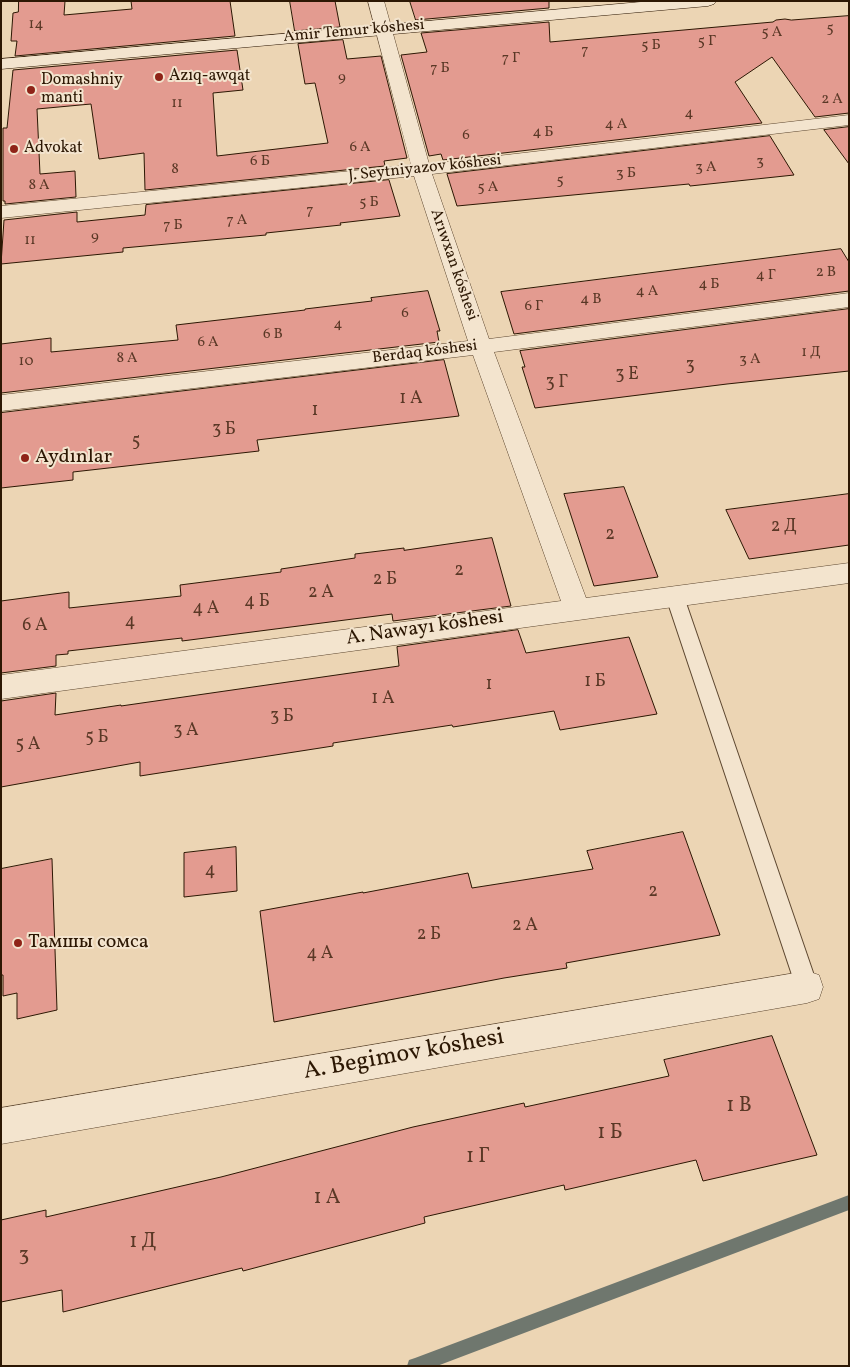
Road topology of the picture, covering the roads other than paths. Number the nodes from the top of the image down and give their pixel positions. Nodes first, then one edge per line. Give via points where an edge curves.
1 (376, 1) edge
2 (708, 1) edge
3 (650, 4) edge
4 (385, 29) junction
5 (1, 64) edge
6 (849, 120) edge
7 (421, 170) junction
8 (1, 212) edge
9 (849, 300) edge
10 (482, 347) junction
11 (1, 403) edge
12 (849, 573) edge
13 (675, 597) junction
14 (578, 608) junction
15 (1, 687) edge
16 (808, 987) joint
17 (1, 1126) edge

1 - 4 street, Arıwxan kóshesi
2 - 3 street, Amir Temur kóshesi
3 - 4 street, Amir Temur kóshesi
4 - 5 street, Amir Temur kóshesi
4 - 7 street, Arıwxan kóshesi
6 - 7 street, J. Seytniyazov kóshesi
7 - 8 street, J. Seytniyazov kóshesi
7 - 10 street, Arıwxan kóshesi
9 - 10 street, Berdaq kóshesi
10 - 11 street, Berdaq kóshesi
10 - 14 street, Arıwxan kóshesi
12 - 13 street, A. Nawayı kóshesi
13 - 14 street, A. Nawayı kóshesi
13 - 16 lane
14 - 15 street, A. Nawayı kóshesi
16 - 17 street, A. Begimov kóshesi

